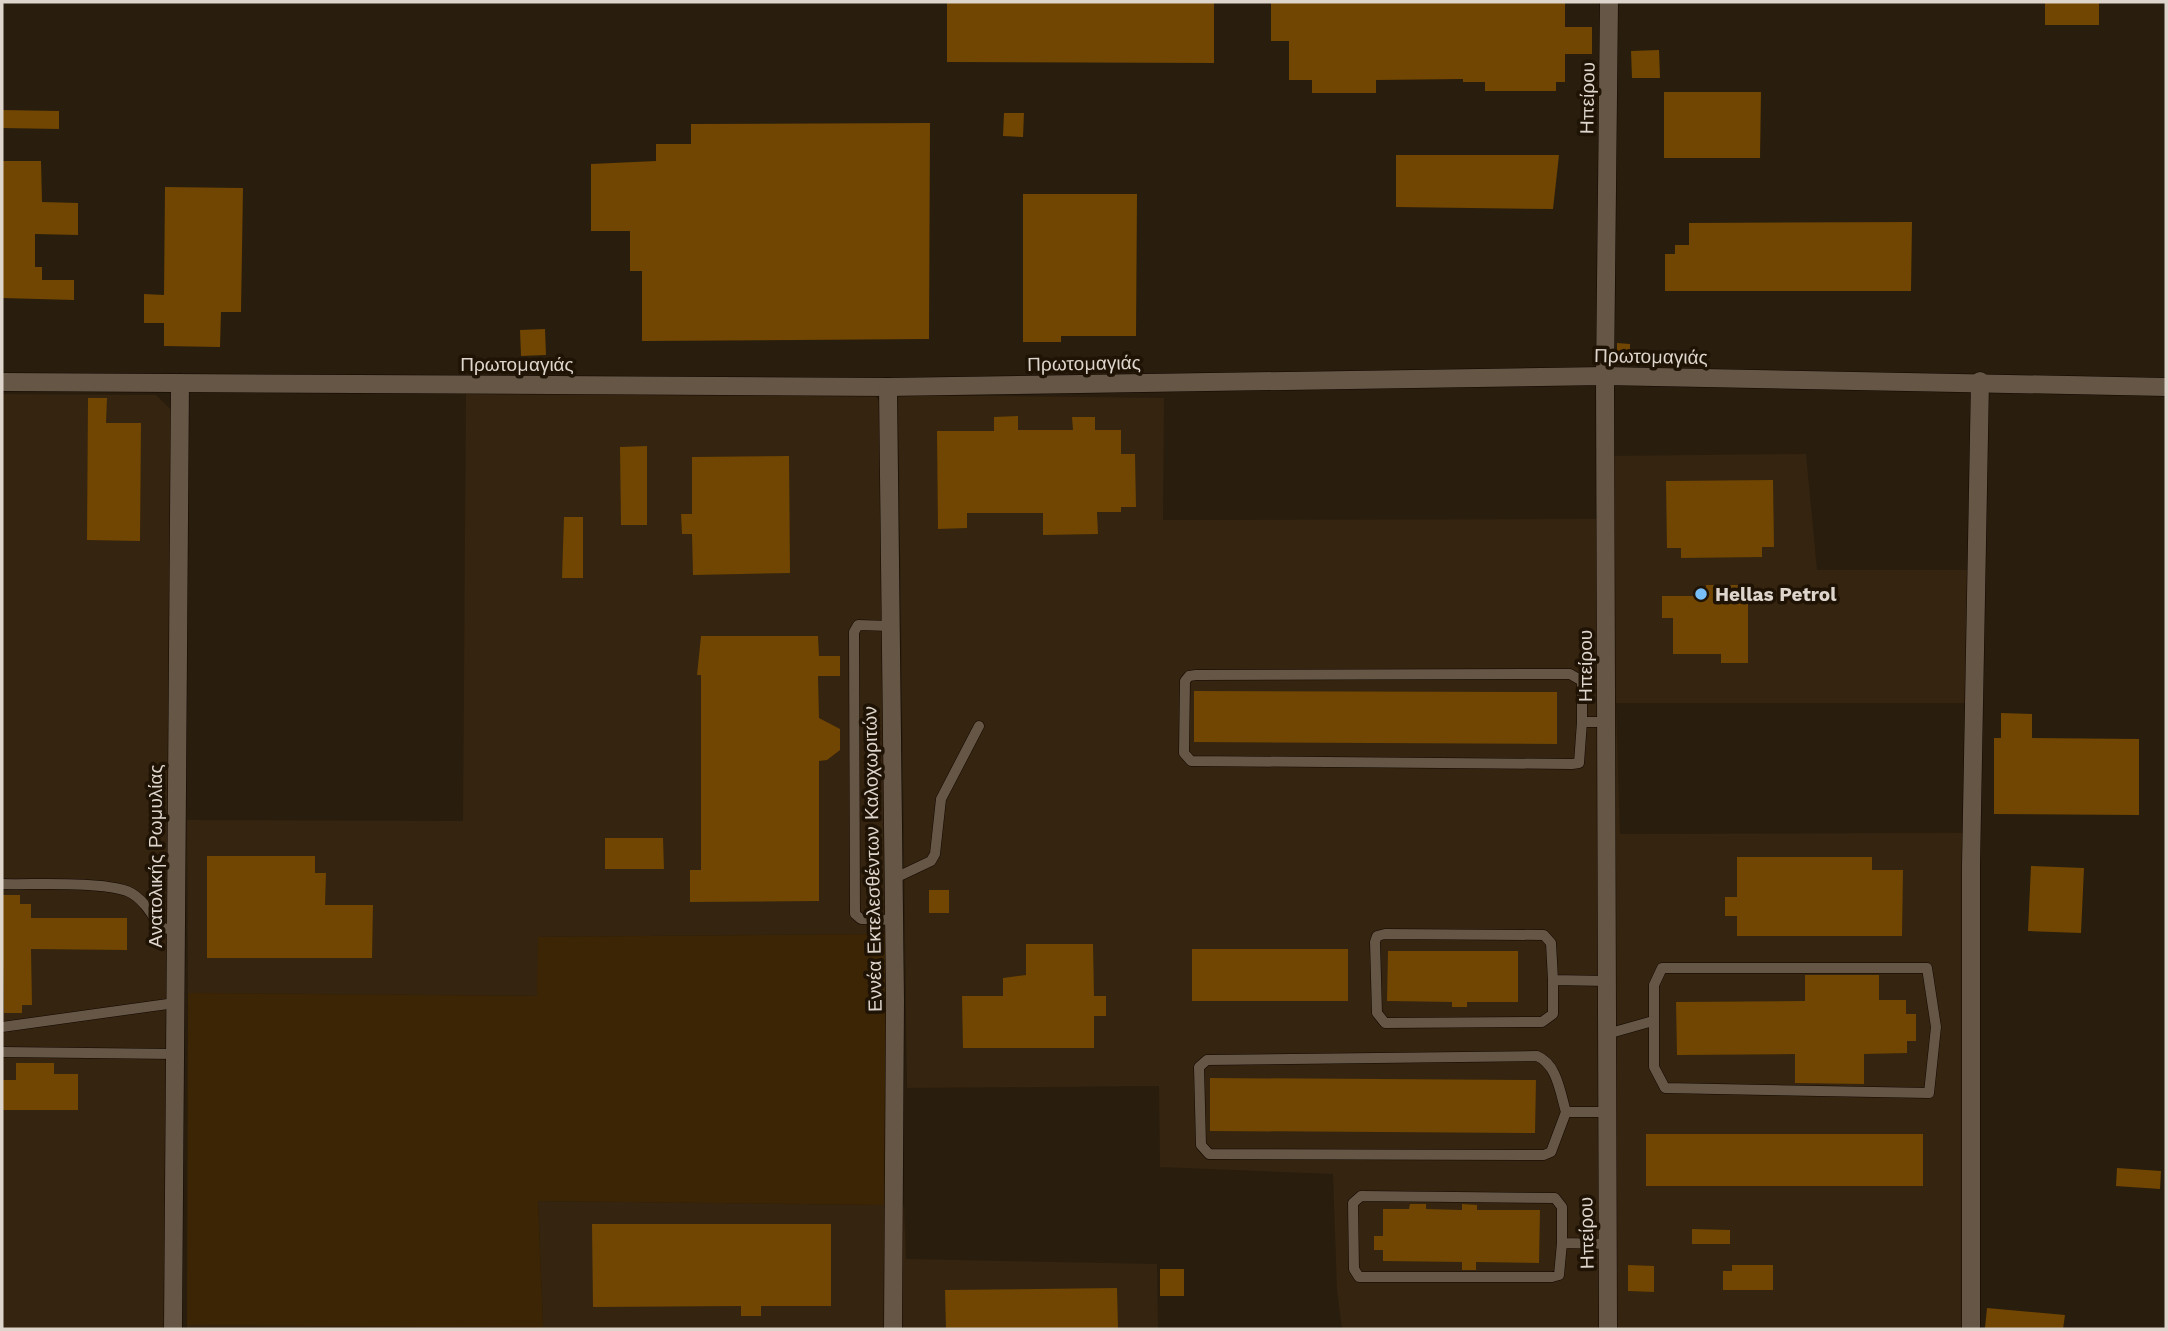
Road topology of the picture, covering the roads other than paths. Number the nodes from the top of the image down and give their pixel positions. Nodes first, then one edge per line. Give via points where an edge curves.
1 (1609, 2) edge
2 (1605, 376) junction
3 (1980, 381) junction
4 (2, 382) edge
5 (180, 383) junction
6 (888, 387) junction
7 (2166, 387) edge
8 (890, 625) junction
9 (1582, 722) junction
10 (1606, 722) junction
11 (979, 726) dead end
12 (892, 880) junction
13 (2, 884) edge
14 (893, 920) junction
15 (176, 931) junction
16 (1553, 980) junction
17 (1607, 981) junction
18 (175, 1003) junction
19 (1653, 1021) junction
20 (2, 1027) edge
21 (1607, 1034) junction
22 (2, 1052) edge
23 (175, 1054) junction
24 (1566, 1112) junction
25 (1606, 1112) junction
26 (1562, 1243) junction
27 (1608, 1244) junction
28 (173, 1329) edge
29 (893, 1329) edge
30 (1608, 1329) edge
31 (1971, 1329) edge

1 - 2 street, Ηπείρου
2 - 3 street, Πρωτομαγιάς
2 - 6 street, Πρωτομαγιάς
2 - 10 street, Ηπείρου
3 - 7 street, Πρωτομαγιάς
3 - 31 street via 1971,866
4 - 5 street, Πρωτομαγιάς
5 - 6 street, Πρωτομαγιάς
5 - 15 street, Ανατολικής Ρωμυλίας
6 - 8 street, Εννέα Εκτελεσθέντων Καλοχωριτών
8 - 12 street, Εννέα Εκτελεσθέντων Καλοχωριτών
8 - 14 lane via 858,625 854,632 855,901 857,918
9 - 9 lane via 1582,681 1570,674 1196,675 1185,681 1184,754 1191,761 1572,764 1580,763 1582,757
9 - 10 lane
10 - 17 street, Ηπείρου
11 - 12 lane via 941,799 935,854
12 - 14 street, Εννέα Εκτελεσθέντων Καλοχωριτών
13 - 15 lane via 129,892 147,907 160,927
14 - 29 street, Εννέα Εκτελεσθέντων Καλοχωριτών
15 - 18 street, Ανατολικής Ρωμυλίας
16 - 16 lane via 1551,943 1544,935 1385,934 1375,942 1377,1013 1385,1023 1542,1022 1553,1014
16 - 17 lane
17 - 21 street, Ηπείρου
18 - 20 lane
18 - 23 street, Ανατολικής Ρωμυλίας
19 - 19 lane via 1654,985 1662,968 1927,968 1936,1027 1929,1093 1665,1088 1654,1067
19 - 21 lane
21 - 25 street, Ηπείρου
22 - 23 lane
23 - 28 street, Ανατολικής Ρωμυλίας
24 - 24 lane via 1552,1067 1537,1056 1208,1060 1199,1067 1201,1144 1209,1154 1544,1155 1551,1152
24 - 25 lane
25 - 27 street, Ηπείρου
26 - 26 lane via 1562,1207 1555,1198 1361,1196 1353,1203 1354,1269 1359,1277 1552,1277 1562,1270
26 - 27 lane
27 - 30 street, Ηπείρου

